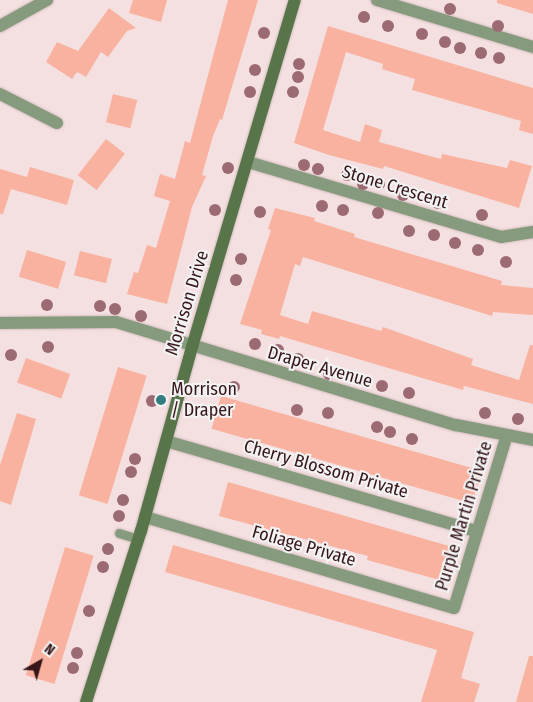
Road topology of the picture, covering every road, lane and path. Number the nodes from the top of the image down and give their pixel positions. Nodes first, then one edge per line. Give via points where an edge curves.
1 (47, 0) edge
2 (295, 0) edge
3 (377, 0) edge
4 (0, 26) edge
5 (533, 48) edge
6 (0, 94) edge
7 (57, 123) dead end
8 (248, 162) junction
9 (533, 232) edge
10 (0, 323) edge
11 (192, 347) junction
12 (507, 435) junction
13 (533, 440) edge
14 (166, 441) junction
15 (145, 517) junction
16 (476, 531) junction
17 (119, 533) dead end
18 (138, 539) junction
19 (454, 608) joint
20 (86, 702) edge

1 - 4 street
2 - 8 street, Morrison Drive
3 - 5 street
6 - 7 street
8 - 9 street, Stone Crescent via 501,237
8 - 11 street, Morrison Drive
10 - 11 street, Draper Avenue via 116,322
11 - 12 street, Draper Avenue via 456,425
11 - 14 street, Morrison Drive
12 - 13 street, Draper Avenue
12 - 16 street, Purple Martin Private
14 - 15 street, Morrison Drive
14 - 16 street, Cherry Blossom Private
15 - 18 street, Morrison Drive
15 - 19 street, Foliage Private
16 - 19 street, Purple Martin Private
17 - 18 lane
18 - 20 street, Morrison Drive

